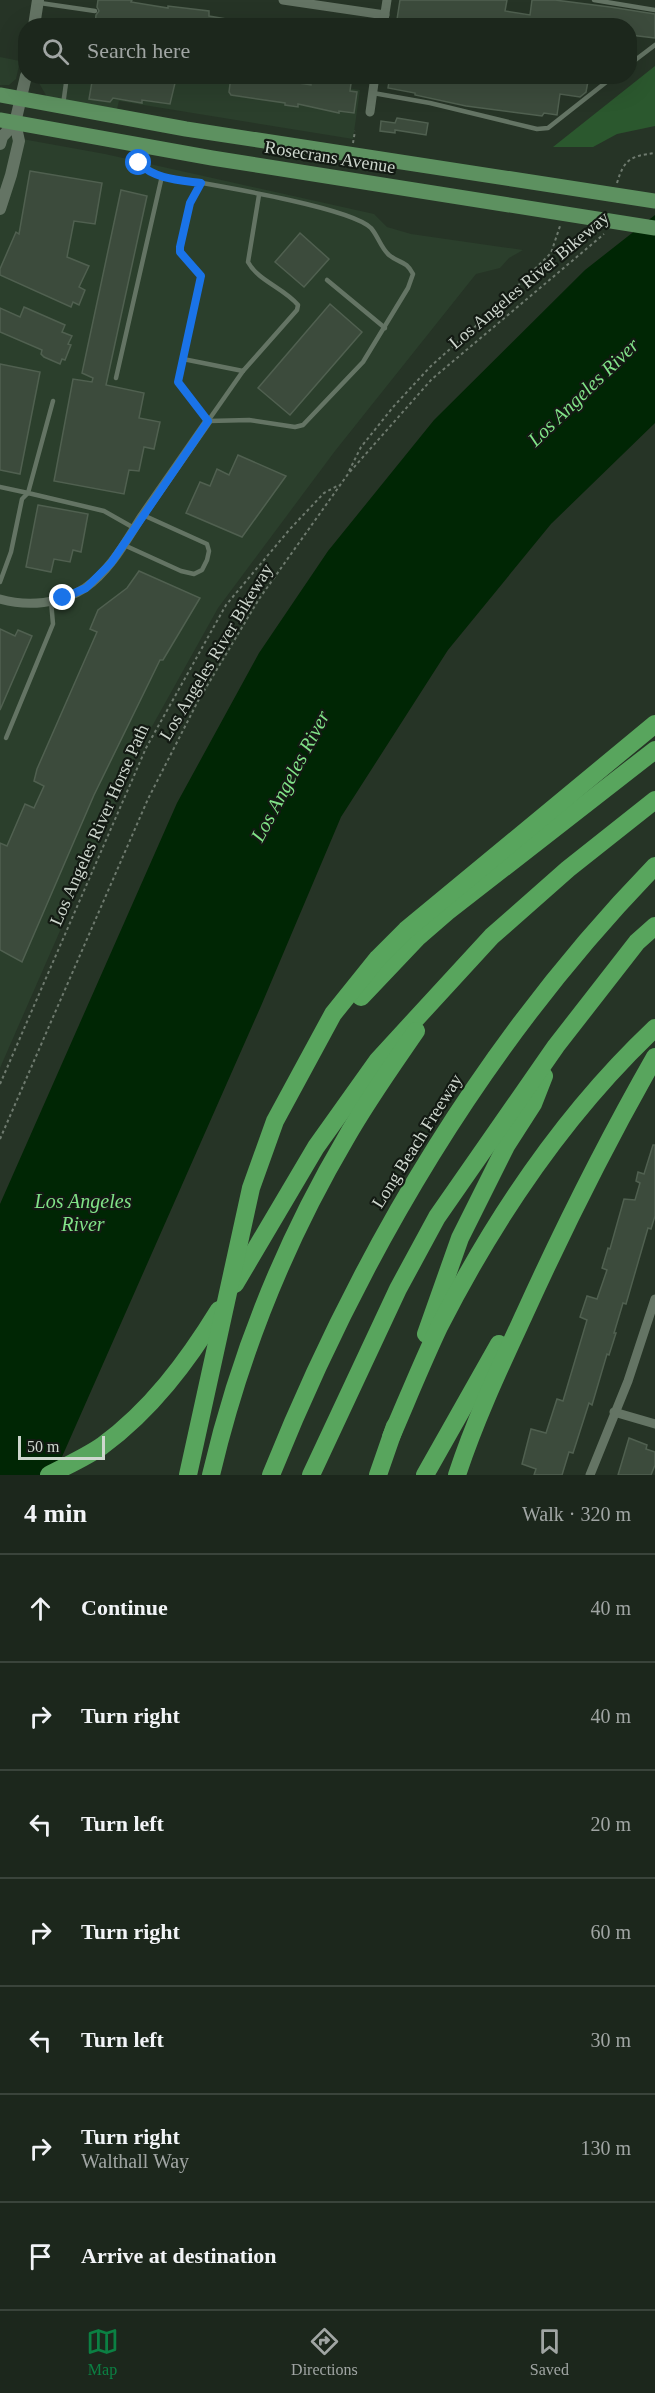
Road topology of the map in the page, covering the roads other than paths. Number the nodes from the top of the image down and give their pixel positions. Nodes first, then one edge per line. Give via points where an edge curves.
1 (283, 0) edge
2 (387, 0) edge
3 (594, 0) edge
4 (37, 1) edge
5 (655, 10) edge
6 (95, 11) dead end
7 (385, 15) junction
8 (35, 18) edge
9 (384, 18) edge
10 (655, 45) edge
11 (637, 59) edge
12 (24, 84) edge
13 (66, 84) edge
14 (374, 84) edge
15 (604, 84) edge
16 (373, 93) junction
17 (0, 95) edge
18 (21, 100) junction
19 (62, 107) junction
20 (370, 112) dead end
21 (8, 122) edge
22 (0, 144) edge
23 (134, 144) junction
24 (162, 177) junction
25 (201, 183) junction
26 (260, 195) junction
27 (655, 201) edge
28 (0, 209) edge
29 (655, 228) edge
30 (327, 280) dead end
31 (385, 328) junction
32 (183, 359) junction
33 (243, 371) junction
34 (116, 378) dead end
35 (53, 401) dead end
36 (208, 421) junction
37 (0, 487) edge
38 (28, 493) junction
39 (143, 515) junction
40 (134, 528) junction
41 (124, 545) junction
42 (0, 582) edge
43 (0, 599) edge
44 (51, 601) junction
45 (655, 724) edge
46 (6, 738) dead end
47 (655, 750) edge
48 (655, 800) edge
49 (655, 866) edge
50 (655, 926) edge
51 (447, 985) junction
52 (655, 1028) edge
53 (556, 1046) junction
54 (315, 1047) junction
55 (655, 1057) edge
56 (554, 1249) junction
57 (655, 1299) edge
58 (614, 1412) junction
59 (655, 1424) edge
60 (392, 1437) junction
61 (100, 1447) junction
62 (42, 1475) edge
63 (49, 1475) edge
64 (188, 1475) edge
65 (211, 1475) edge
66 (271, 1475) edge
67 (311, 1475) edge
68 (378, 1475) edge
69 (425, 1475) edge
70 (457, 1475) edge
71 (590, 1475) edge

1 - 7 street
2 - 7 street
3 - 5 lane
4 - 6 lane
4 - 8 street
7 - 9 street
10 - 11 lane
12 - 18 street
13 - 19 lane
14 - 16 street
15 - 16 lane via 548,128 537,129
16 - 20 street
17 - 18 main road, Rosecrans Avenue
18 - 19 main road, Rosecrans Avenue
18 - 21 street
19 - 27 main road, Rosecrans Avenue
21 - 22 street
21 - 23 main road, Rosecrans Avenue
21 - 28 street via 19,141
23 - 24 lane via 139,163
23 - 29 main road, Rosecrans Avenue
24 - 25 lane
24 - 34 lane
25 - 26 lane
25 - 32 lane via 190,203 180,247 201,276
26 - 31 lane via 345,215 370,227 389,255 409,265 413,274
26 - 33 lane via 248,262 254,271 298,304 297,310
30 - 31 lane
31 - 36 lane via 363,362 303,426 249,420
32 - 33 lane
32 - 36 lane via 178,382
33 - 36 lane
35 - 38 lane
36 - 39 street
37 - 38 lane
38 - 40 lane via 104,511
38 - 42 lane via 22,499
39 - 40 street
39 - 41 lane via 207,544 208,556 202,570 194,574 181,571
40 - 41 street
41 - 44 street via 91,584
43 - 44 street via 20,603
44 - 46 lane via 53,624
45 - 54 highway via 406,930 333,1014
47 - 54 highway via 439,919 386,969
48 - 51 highway via 515,915
49 - 66 highway, Long Beach Freeway via 546,992 443,1136 353,1291
50 - 53 highway via 637,942
51 - 61 highway via 378,1060 316,1147 226,1300 174,1377
51 - 65 highway via 346,1137 305,1212 255,1326
52 - 60 highway via 591,1096 531,1171 475,1259 438,1330
53 - 60 highway via 533,1104 506,1146 460,1238
53 - 67 highway via 437,1217 398,1289
54 - 64 highway via 282,1105 251,1188
55 - 56 highway
56 - 69 highway
56 - 70 highway via 489,1391
57 - 58 street
58 - 59 street
58 - 71 street
60 - 68 highway
61 - 62 highway
61 - 63 highway

